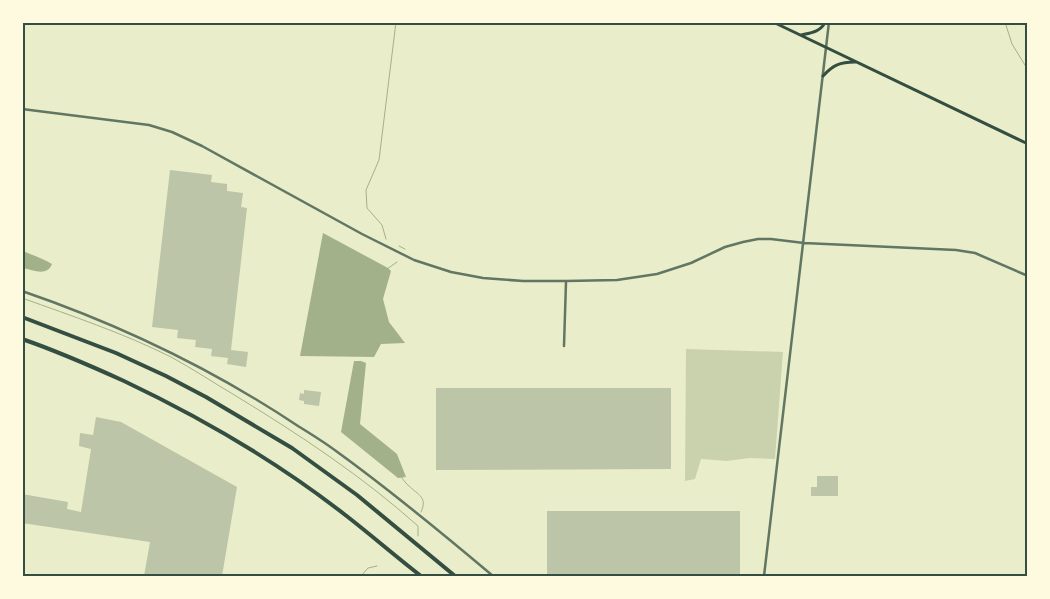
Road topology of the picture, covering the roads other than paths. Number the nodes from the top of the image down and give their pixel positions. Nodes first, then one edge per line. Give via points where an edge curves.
1 (773, 22) edge
2 (827, 22) edge
3 (800, 35) junction
4 (826, 48) junction
5 (858, 62) junction
6 (823, 76) junction
7 (22, 109) edge
8 (1028, 144) edge
9 (804, 243) junction
10 (1028, 276) edge
11 (566, 282) junction
12 (22, 291) edge
13 (22, 317) edge
14 (22, 339) edge
15 (564, 346) dead end
16 (421, 576) edge
17 (456, 576) edge
18 (493, 576) edge
19 (764, 576) edge

1 - 3 main road
2 - 3 main road via 814,33
2 - 4 street
3 - 4 main road
4 - 5 main road
4 - 6 street
5 - 6 main road via 834,66
5 - 8 main road
6 - 9 street
7 - 11 street via 148,125 184,137 362,234 414,260 451,272 482,278
9 - 10 street via 956,250 975,253
9 - 11 street via 758,239 725,247 657,274
9 - 19 street
11 - 15 street
12 - 18 street via 122,329 181,356 266,405 335,450
13 - 17 highway via 166,376 292,448 357,494
14 - 16 highway via 157,397 244,445 344,514

